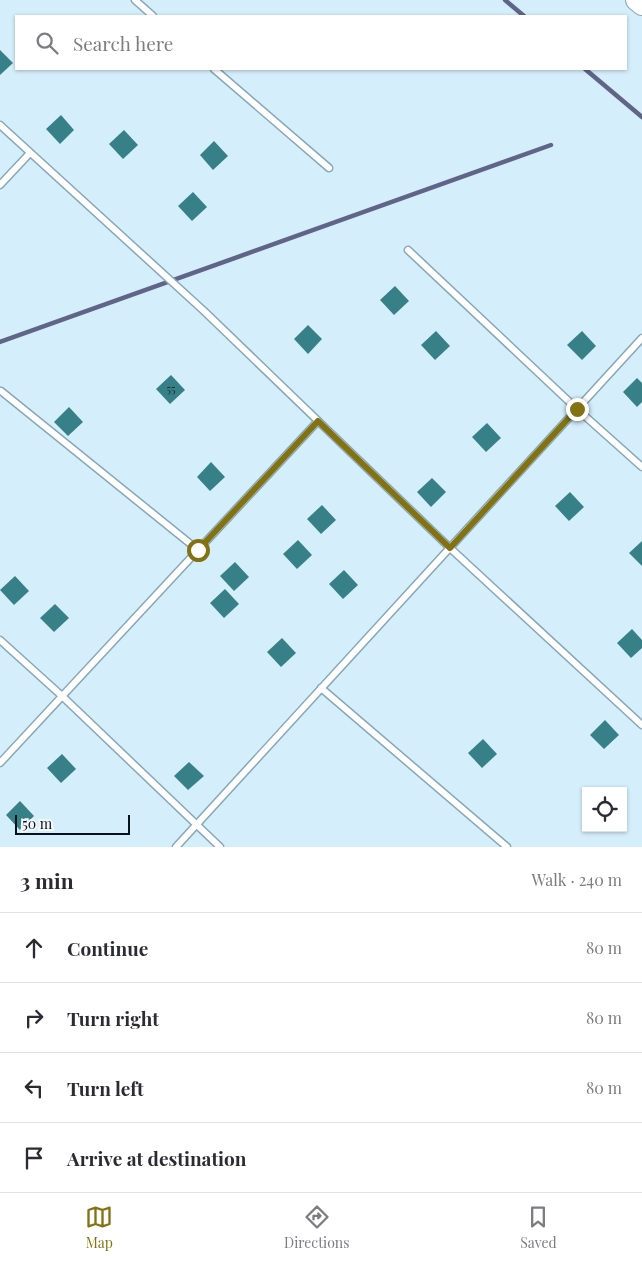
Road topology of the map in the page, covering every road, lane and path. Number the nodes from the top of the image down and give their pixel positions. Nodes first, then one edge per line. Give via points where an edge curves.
1 (134, 0) edge
2 (636, 0) edge
3 (642, 5) edge
4 (152, 15) edge
5 (215, 70) edge
6 (0, 125) edge
7 (30, 153) junction
8 (329, 168) dead end
9 (0, 185) edge
10 (408, 250) dead end
11 (642, 338) edge
12 (1, 391) edge
13 (577, 409) junction
14 (318, 421) junction
15 (642, 467) edge
16 (450, 548) junction
17 (198, 550) junction
18 (0, 640) edge
19 (321, 688) junction
20 (62, 696) junction
21 (642, 725) edge
22 (0, 763) edge
23 (196, 825) junction
24 (176, 847) edge
25 (220, 847) edge
26 (507, 847) edge

1 - 4 lane
2 - 3 main road
5 - 8 lane
6 - 7 lane
7 - 9 lane
7 - 14 lane
10 - 13 lane
11 - 13 lane
12 - 17 lane
13 - 15 lane
13 - 16 lane
14 - 16 lane
14 - 17 lane
16 - 19 lane
16 - 21 lane
17 - 20 lane
18 - 20 lane
19 - 23 lane
19 - 26 lane
20 - 22 lane
20 - 23 lane
23 - 24 lane
23 - 25 lane

